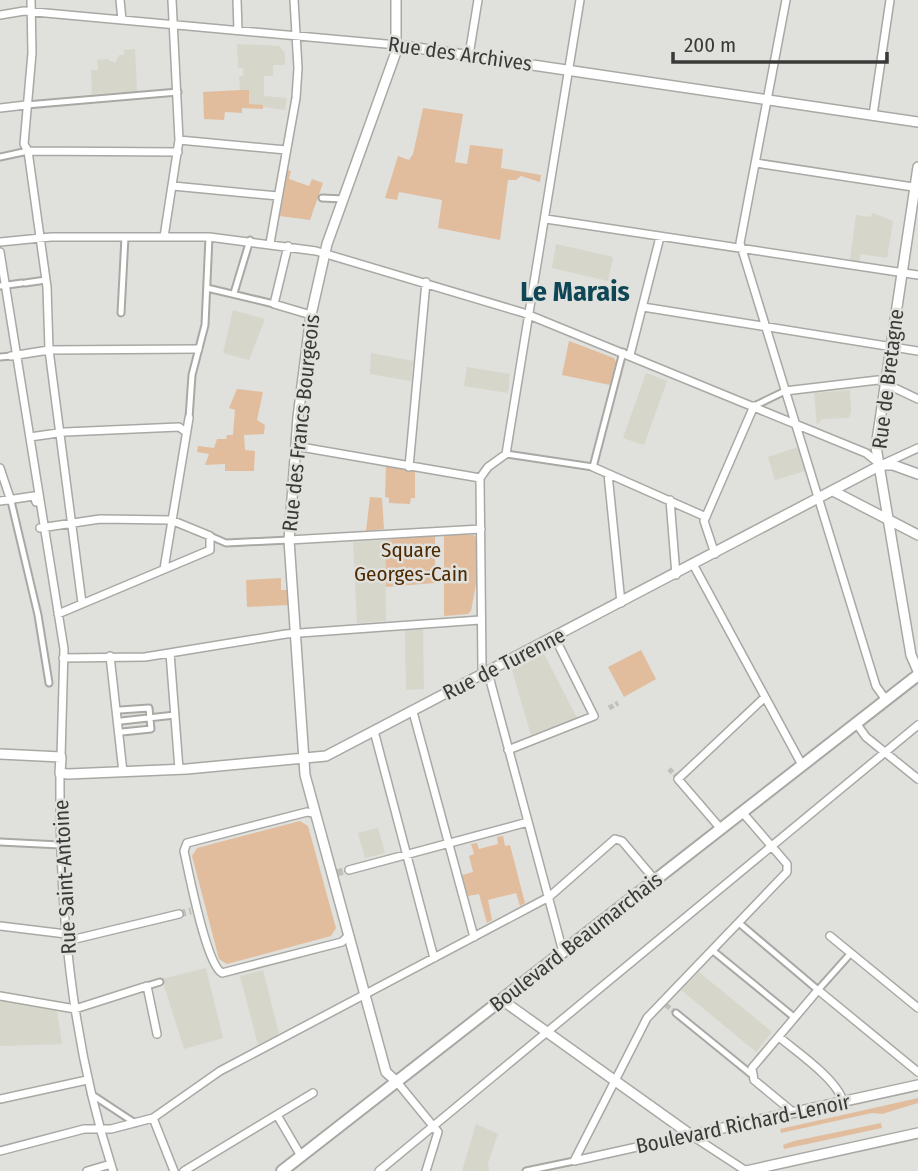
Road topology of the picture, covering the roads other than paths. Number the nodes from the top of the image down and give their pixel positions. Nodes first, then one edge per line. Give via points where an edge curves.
1 (31, 0) edge
2 (120, 0) edge
3 (172, 0) edge
4 (237, 0) edge
5 (294, 0) edge
6 (396, 0) edge
7 (478, 0) edge
8 (580, 0) edge
9 (786, 0) edge
10 (890, 0) edge
11 (32, 12) junction
12 (0, 15) edge
13 (122, 20) junction
14 (173, 25) junction
15 (238, 30) junction
16 (296, 35) junction
17 (397, 46) junction
18 (469, 55) junction
19 (567, 69) junction
20 (178, 92) junction
21 (769, 99) junction
22 (26, 105) junction
23 (0, 108) edge
24 (873, 115) junction
25 (918, 122) edge
26 (179, 140) junction
27 (286, 150) junction
28 (28, 151) junction
29 (178, 152) junction
30 (0, 157) edge
31 (756, 163) junction
32 (917, 171) edge
33 (173, 186) junction
34 (913, 187) junction
35 (278, 196) junction
36 (322, 198) dead end
37 (344, 199) junction
38 (546, 219) junction
39 (913, 219) edge
40 (125, 237) junction
41 (164, 237) junction
42 (209, 237) junction
43 (660, 237) junction
44 (39, 238) junction
45 (250, 240) junction
46 (0, 242) edge
47 (270, 243) junction
48 (288, 246) junction
49 (741, 248) junction
50 (0, 252) edge
51 (324, 253) junction
52 (901, 272) junction
53 (918, 275) edge
54 (46, 281) junction
55 (426, 282) junction
56 (3, 286) edge
57 (207, 288) junction
58 (234, 293) junction
59 (274, 304) junction
60 (643, 307) junction
61 (121, 313) dead end
62 (311, 315) junction
63 (529, 316) junction
64 (766, 327) junction
65 (891, 347) junction
66 (198, 349) junction
67 (49, 350) junction
68 (918, 351) edge
69 (626, 354) junction
70 (14, 355) junction
71 (0, 357) edge
72 (886, 384) junction
73 (785, 391) junction
74 (918, 399) edge
75 (754, 406) junction
76 (190, 418) joint
77 (795, 424) junction
78 (60, 432) junction
79 (186, 432) junction
80 (30, 437) junction
81 (295, 446) junction
82 (918, 448) edge
83 (506, 454) junction
84 (881, 465) junction
85 (409, 467) junction
86 (593, 467) junction
87 (0, 468) edge
88 (608, 474) junction
89 (918, 474) edge
90 (480, 478) junction
91 (835, 492) junction
92 (11, 500) junction
93 (670, 500) junction
94 (819, 500) junction
95 (0, 501) edge
96 (706, 517) junction
97 (171, 520) junction
98 (888, 520) junction
99 (71, 523) junction
100 (42, 528) junction
101 (481, 530) junction
102 (918, 535) edge
103 (209, 536) junction
104 (289, 540) junction
105 (226, 543) junction
106 (211, 551) junction
107 (715, 554) junction
108 (694, 566) junction
109 (164, 569) junction
110 (676, 575) junction
111 (82, 603) junction
112 (621, 604) junction
113 (58, 614) junction
114 (480, 620) junction
115 (293, 634) junction
116 (555, 638) junction
117 (170, 653) junction
118 (110, 656) junction
119 (63, 658) junction
120 (918, 673) edge
121 (486, 674) junction
122 (49, 683) dead end
123 (764, 698) junction
124 (886, 700) junction
125 (120, 710) dead end
126 (413, 712) junction
127 (175, 715) junction
128 (152, 717) junction
129 (121, 721) dead end
130 (856, 723) junction
131 (918, 725) edge
132 (374, 731) junction
133 (122, 732) dead end
134 (509, 750) junction
135 (885, 752) junction
136 (0, 754) edge
137 (61, 757) junction
138 (304, 758) junction
139 (802, 765) junction
140 (179, 769) junction
141 (123, 772) junction
142 (60, 774) junction
143 (918, 779) edge
144 (742, 812) junction
145 (313, 813) junction
146 (528, 822) junction
147 (721, 829) junction
148 (0, 842) edge
149 (449, 844) junction
150 (60, 845) junction
151 (770, 847) junction
152 (407, 854) junction
153 (349, 870) tunnel mouth
154 (655, 880) junction
155 (549, 897) junction
156 (178, 914) tunnel mouth
157 (739, 923) junction
158 (0, 926) edge
159 (830, 936) dead end
160 (347, 937) junction
161 (474, 937) junction
162 (67, 938) junction
163 (712, 950) junction
164 (563, 952) junction
165 (851, 953) junction
166 (434, 958) junction
167 (160, 982) dead end
168 (147, 986) junction
169 (818, 990) junction
170 (365, 994) junction
171 (0, 996) edge
172 (502, 1000) junction
173 (918, 1007) edge
174 (75, 1009) junction
175 (676, 1013) tunnel mouth
176 (795, 1018) junction
177 (544, 1032) junction
178 (156, 1034) dead end
179 (779, 1037) junction
180 (918, 1072) edge
181 (751, 1074) junction
182 (87, 1080) junction
183 (615, 1081) junction
184 (397, 1082) junction
185 (918, 1085) edge
186 (313, 1093) dead end
187 (91, 1094) junction
188 (0, 1099) edge
189 (844, 1102) junction
190 (794, 1113) junction
191 (277, 1115) junction
192 (153, 1118) junction
193 (135, 1123) junction
194 (434, 1125) junction
195 (101, 1128) junction
196 (918, 1133) edge
197 (691, 1135) junction
198 (0, 1151) edge
199 (302, 1156) junction
200 (574, 1161) junction
201 (112, 1168) edge
202 (87, 1171) edge
203 (174, 1171) edge
204 (184, 1171) edge
205 (282, 1171) edge
206 (379, 1171) edge
207 (426, 1171) edge
208 (526, 1171) edge
209 (746, 1171) edge

1 - 11 street
2 - 13 street
3 - 14 street
4 - 15 street
5 - 16 street
6 - 17 street
7 - 18 street
8 - 19 street
9 - 21 street
10 - 24 street
11 - 12 street, Rue des Archives
11 - 13 street, Rue des Archives
11 - 22 street
13 - 14 street, Rue des Archives
14 - 15 street, Rue des Archives
14 - 20 street
15 - 16 street, Rue des Archives
16 - 17 street, Rue des Archives
16 - 27 street via 296,98
17 - 18 street, Rue des Archives
17 - 37 street, Rue des Francs Bourgeois
18 - 19 street, Rue des Archives
19 - 21 street, Rue des Archives
19 - 38 street
20 - 22 street
20 - 26 street
21 - 24 street, Rue des Archives
21 - 31 street
22 - 23 street
22 - 28 street via 23,132
24 - 25 street, Rue des Archives
26 - 27 street
26 - 29 street
27 - 35 street
28 - 29 street
28 - 30 street
28 - 44 street
29 - 33 street
31 - 34 street
31 - 49 street
32 - 34 street, Rue de Bretagne
33 - 35 street
33 - 41 street
34 - 39 street, Rue de Bretagne
35 - 47 street
36 - 37 street
37 - 51 street, Rue des Francs Bourgeois
38 - 43 street
38 - 63 street
39 - 52 street, Rue de Bretagne
40 - 41 street
40 - 44 street
40 - 61 street
41 - 42 street
42 - 45 street
42 - 57 street
43 - 49 street
43 - 60 street
44 - 46 street
44 - 54 street
45 - 47 street
45 - 58 street
47 - 48 street
48 - 51 street
48 - 59 street
49 - 52 street
49 - 64 street
50 - 56 street
51 - 55 street
51 - 62 street, Rue des Francs Bourgeois
52 - 53 street
52 - 65 street, Rue de Bretagne
54 - 56 street
54 - 67 street
55 - 63 street
55 - 85 street
56 - 70 street
57 - 58 street
57 - 66 street
58 - 59 street
59 - 62 street
60 - 64 street
60 - 69 street
62 - 81 street, Rue des Francs Bourgeois
63 - 69 street
63 - 83 street
64 - 65 street
64 - 73 street
65 - 68 street
65 - 72 street, Rue de Bretagne
66 - 67 street
66 - 76 street
67 - 70 street
67 - 78 street
69 - 75 street
69 - 86 street
70 - 71 street
70 - 80 street
72 - 73 street via 878,380
72 - 74 street
72 - 84 street, Rue de Bretagne via 876,447
73 - 75 street
73 - 77 street
75 - 77 street
75 - 96 street
76 - 79 street
77 - 84 street via 873,456
77 - 94 street
78 - 79 street via 179,427
78 - 80 street
78 - 99 street
79 - 97 street
80 - 100 street
81 - 85 street
81 - 104 street, Rue des Francs Bourgeois
82 - 84 street, Rue de Turenne
83 - 86 street
83 - 90 street
84 - 89 street
84 - 91 street, Rue de Turenne
84 - 98 street, Rue de Bretagne
85 - 90 street
86 - 88 street
87 - 92 street
88 - 93 street
88 - 112 street
90 - 101 street
91 - 94 street, Rue de Turenne
91 - 98 street
92 - 95 street
92 - 100 street via 34,496
92 - 122 street
93 - 96 street
93 - 110 street
94 - 107 street, Rue de Turenne
94 - 124 street via 876,686
96 - 107 street
97 - 99 street
97 - 103 street
97 - 109 street
98 - 102 street
98 - 120 street, Rue de Bretagne
99 - 100 street
99 - 111 street
100 - 113 street, Rue Saint-Antoine
101 - 104 street
101 - 114 street
103 - 105 street
103 - 106 street
104 - 105 street
104 - 115 street, Rue des Francs Bourgeois
105 - 106 street
106 - 109 street
107 - 108 street, Rue de Turenne
108 - 110 street, Rue de Turenne
108 - 123 street
109 - 111 street
110 - 112 street, Rue de Turenne
111 - 113 street
112 - 116 street, Rue de Turenne
113 - 119 street, Rue Saint-Antoine
114 - 115 street
114 - 121 street
115 - 117 street
115 - 138 street, Rue des Francs Bourgeois
116 - 121 street, Rue de Turenne
116 - 134 street via 594,716
117 - 118 street via 129,659
117 - 127 street
118 - 119 street
118 - 141 street
119 - 137 street, Rue Saint-Antoine
120 - 124 main road, Boulevard Beaumarchais
121 - 126 street, Rue de Turenne
121 - 134 street
123 - 139 street
123 - 147 street via 676,777
124 - 130 main road, Boulevard Beaumarchais
125 - 128 street via 149,708
126 - 132 street, Rue de Turenne
126 - 149 street
127 - 128 street
127 - 140 street
128 - 129 street
128 - 133 street via 151,729
130 - 135 street
130 - 139 main road, Boulevard Beaumarchais
131 - 135 street
132 - 138 street, Rue de Turenne via 326,756
132 - 152 street
134 - 146 street
135 - 143 street
135 - 151 street
136 - 137 street
137 - 142 street, Rue Saint-Antoine
138 - 140 street, Rue de Turenne
138 - 145 street, Rue des Francs Bourgeois
139 - 144 main road, Boulevard Beaumarchais
140 - 141 street, Rue de Turenne
141 - 142 street, Rue de Turenne
142 - 150 street, Rue Saint-Antoine
144 - 147 main road, Boulevard Beaumarchais
144 - 151 street
145 - 160 street, Rue des Francs Bourgeois
145 - 160 street via 187,843 184,851 195,910 213,964 222,973
146 - 149 street
146 - 155 street
147 - 154 main road, Boulevard Beaumarchais
148 - 150 street
149 - 152 street
149 - 161 street
150 - 162 street, Rue Saint-Antoine
151 - 157 street via 787,864 787,872
151 - 177 street
152 - 153 street
152 - 166 street
154 - 155 street via 617,839
154 - 164 main road, Boulevard Beaumarchais
155 - 161 street
155 - 164 street
156 - 162 street
157 - 163 street
157 - 169 street
158 - 162 street
159 - 165 street
160 - 170 street, Rue des Francs Bourgeois
161 - 166 street
162 - 174 street, Rue Saint-Antoine
163 - 176 street
163 - 183 street via 647,1018
164 - 172 main road, Boulevard Beaumarchais
165 - 169 street
165 - 173 street
166 - 170 street
167 - 168 street
168 - 174 street
168 - 178 street
169 - 176 street
169 - 180 street
170 - 184 street, Rue des Francs Bourgeois via 386,1072
170 - 192 street via 220,1071
171 - 174 street
172 - 177 street
172 - 184 main road, Boulevard Beaumarchais
174 - 182 street, Rue Saint-Antoine
175 - 181 street
176 - 179 street
177 - 183 street
177 - 194 street
179 - 181 street
179 - 189 street via 817,1068
181 - 190 street
182 - 187 street, Rue Saint-Antoine
182 - 188 street
183 - 197 street
183 - 200 street
184 - 194 street
184 - 199 main road, Boulevard Beaumarchais
185 - 189 street, Boulevard Richard-Lenoir
186 - 191 street
187 - 193 street
187 - 195 street, Rue Saint-Antoine
189 - 190 street, Boulevard Richard-Lenoir
190 - 197 street, Boulevard Richard-Lenoir
191 - 199 street
191 - 204 street
192 - 193 street
192 - 203 street
193 - 195 street
194 - 206 street
194 - 207 street via 438,1138
195 - 198 street
195 - 201 street, Rue Saint-Antoine
196 - 209 street
197 - 200 street, Boulevard Richard-Lenoir
197 - 209 street
199 - 205 main road, Boulevard Beaumarchais
200 - 208 street, Boulevard Richard-Lenoir
201 - 202 street

